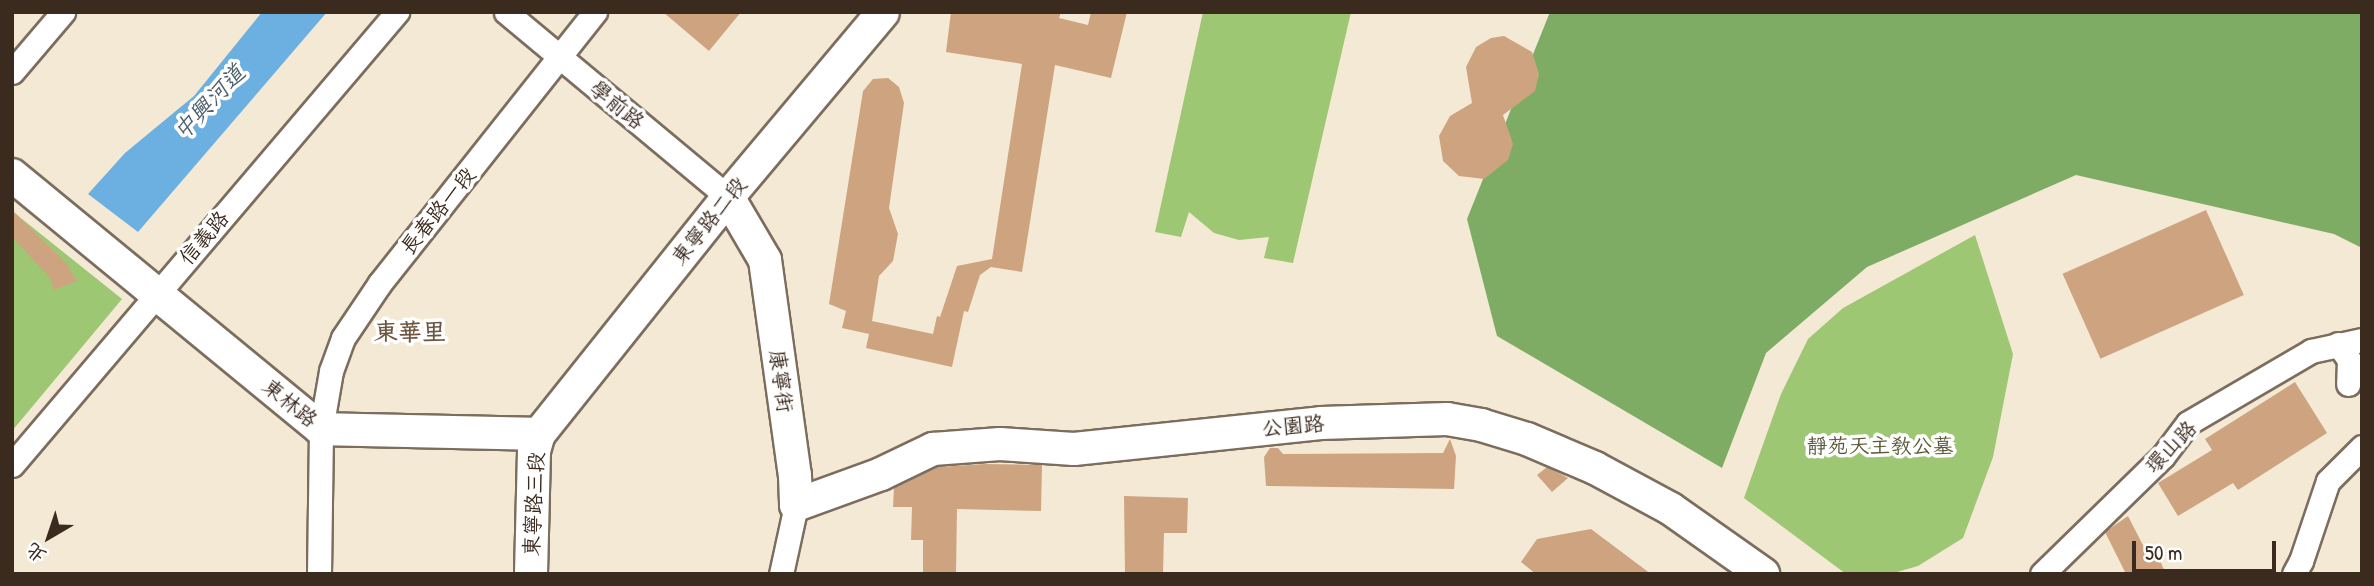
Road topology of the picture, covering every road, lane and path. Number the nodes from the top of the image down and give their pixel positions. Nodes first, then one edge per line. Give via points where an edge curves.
1 (63, 12) edge
2 (397, 12) edge
3 (506, 12) edge
4 (596, 12) edge
5 (883, 12) edge
6 (560, 58) junction
7 (12, 72) edge
8 (12, 175) edge
9 (728, 197) junction
10 (157, 293) junction
11 (2362, 340) edge
12 (2338, 344) junction
13 (2348, 384) dead end
14 (321, 429) junction
15 (539, 434) junction
16 (2361, 443) edge
17 (12, 465) edge
18 (796, 505) junction
19 (2294, 573) edge
20 (319, 574) edge
21 (531, 574) edge
22 (782, 574) edge
23 (1763, 574) edge
24 (2042, 574) edge

1 - 7 street
2 - 10 street, 信義路
3 - 6 street, 學前路
4 - 6 street, 長春路一段
5 - 9 street, 東寧路二段
6 - 9 street, 學前路
6 - 14 street, 長春路一段 via 380,283 343,338 331,370
8 - 10 street, 東林路
9 - 15 street, 東寧路二段
9 - 18 street, 康寧街 via 765,260
10 - 14 street, 東林路
10 - 17 street, 信義路
11 - 12 street, 環山路
12 - 13 street via 2349,360
12 - 24 street, 環山路 via 2311,351 2188,424 2163,456
14 - 15 street, 東林路
14 - 20 street, 長春路一段
15 - 21 street, 東寧路三段 via 534,452
16 - 19 street via 2328,481
18 - 22 street, 康寧街
18 - 23 street, 公園路 via 933,449 1000,444 1074,449 1321,423 1447,419 1527,439 1595,468 1671,509

